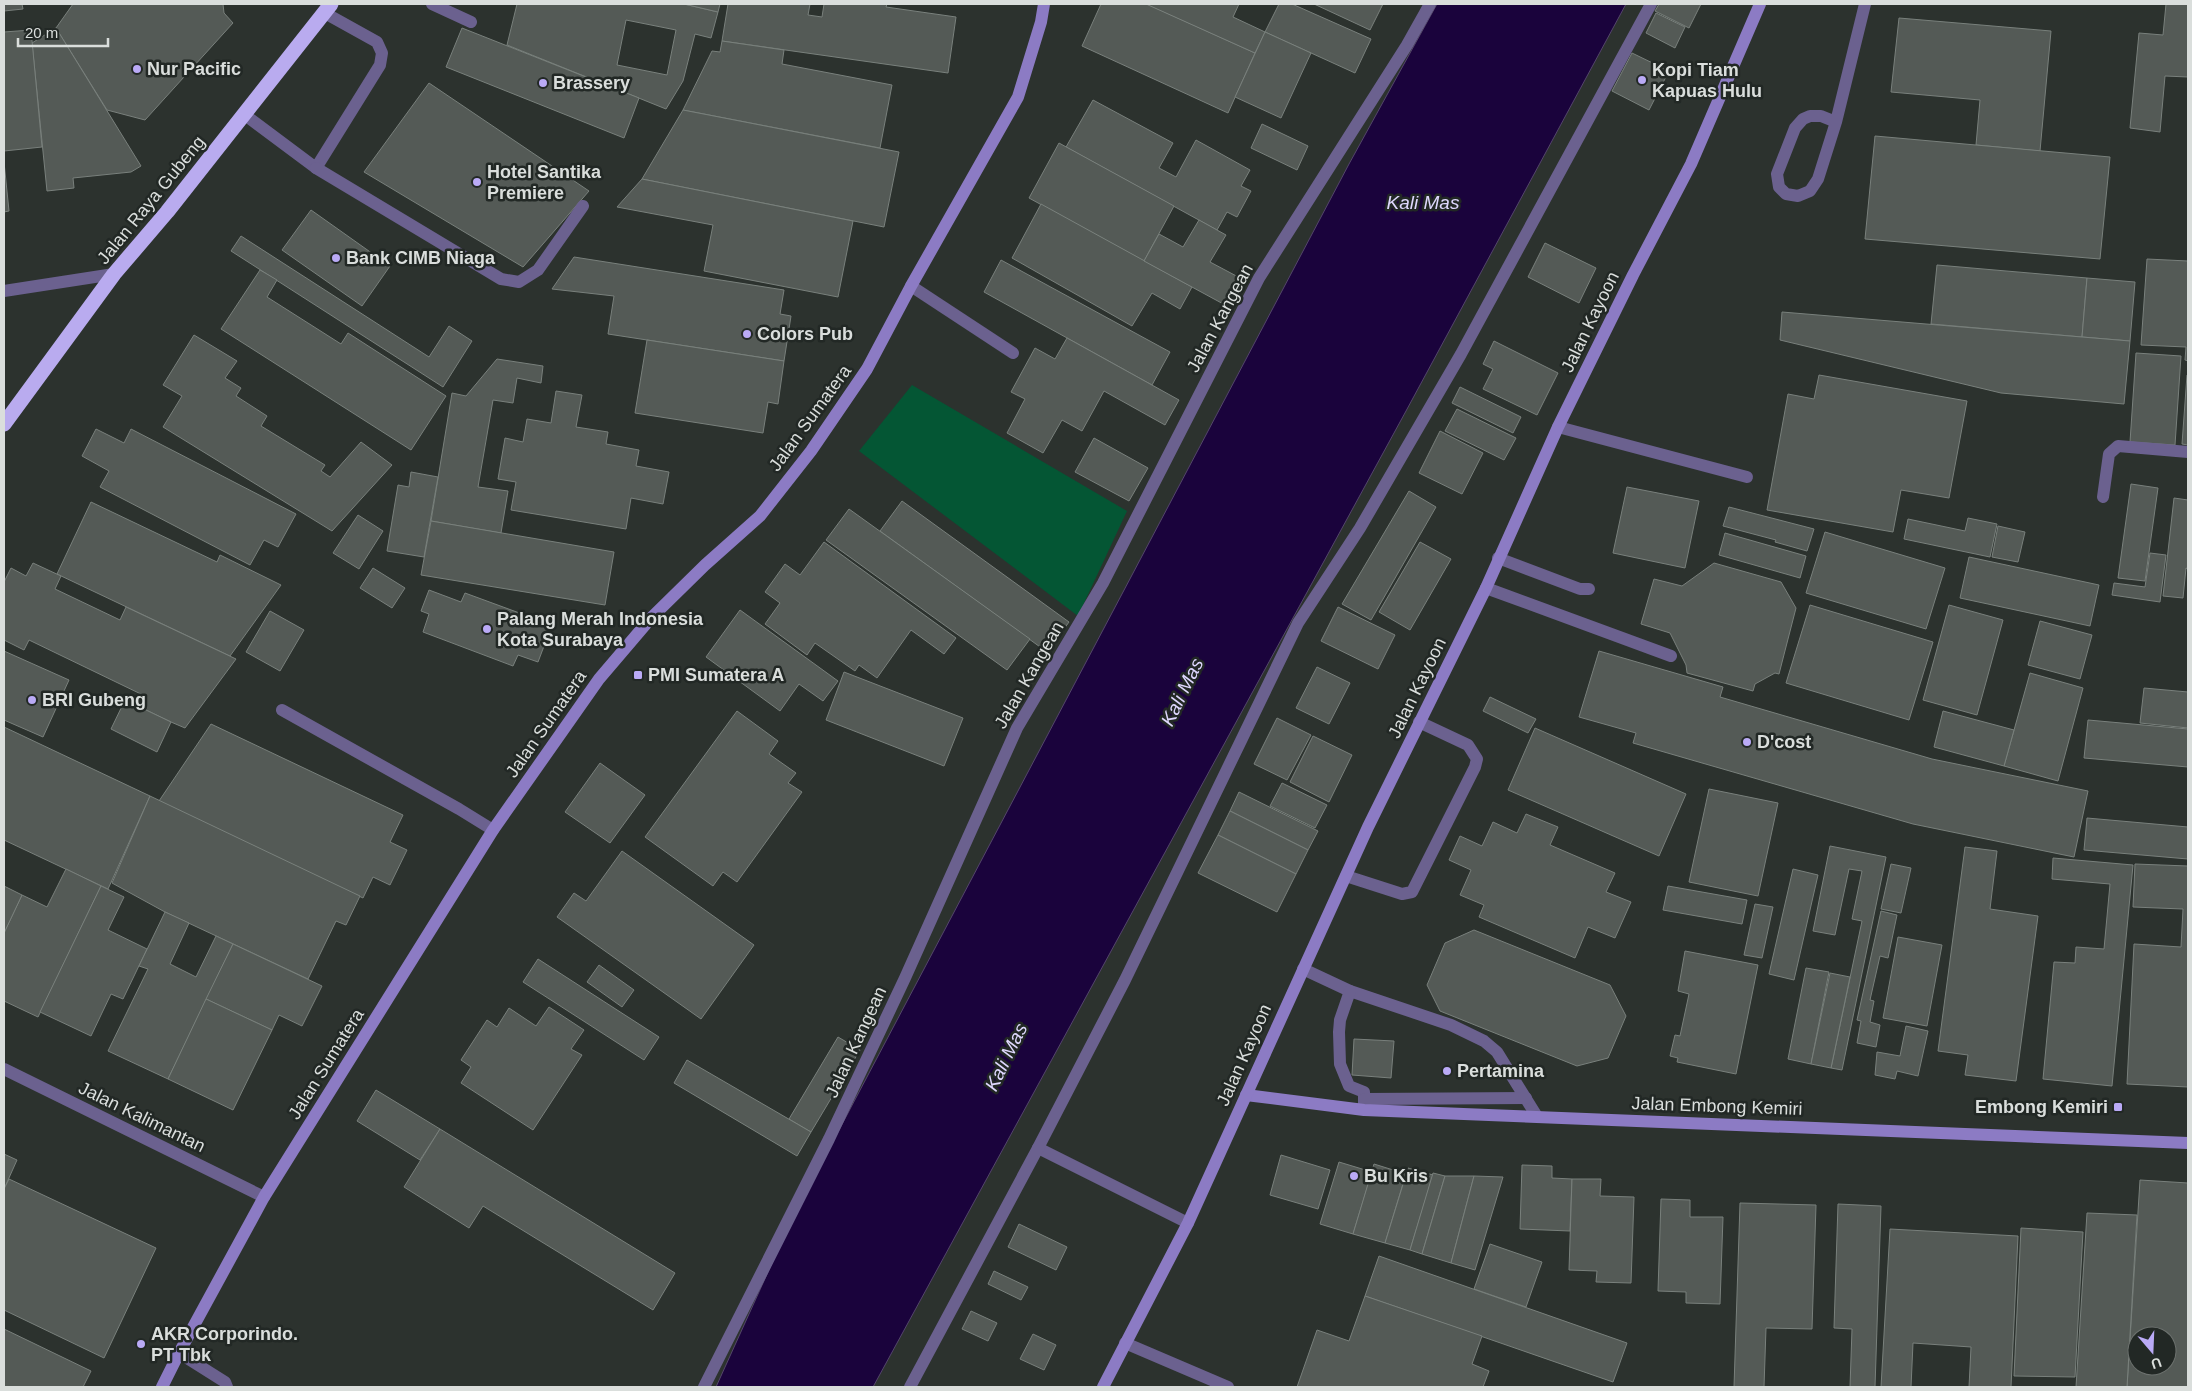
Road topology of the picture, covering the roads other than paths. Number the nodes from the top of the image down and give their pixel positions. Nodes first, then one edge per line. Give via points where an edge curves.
1 (432, 4) edge
2 (1044, 4) edge
3 (1430, 4) edge
4 (1651, 4) edge
5 (1760, 4) edge
6 (1864, 4) edge
7 (327, 8) edge
8 (471, 22) dead end
9 (244, 115) junction
10 (1836, 122) junction
11 (316, 168) junction
12 (583, 206) dead end
13 (114, 274) junction
14 (910, 286) junction
15 (4, 291) edge
16 (1013, 353) dead end
17 (4, 424) edge
18 (1558, 427) junction
19 (2188, 452) edge
20 (1747, 477) dead end
21 (2102, 497) dead end
22 (1498, 558) junction
23 (1486, 588) junction
24 (1589, 589) dead end
25 (1671, 656) dead end
26 (282, 710) dead end
27 (1419, 722) junction
28 (493, 830) junction
29 (1346, 876) junction
30 (1303, 969) junction
31 (1350, 991) junction
32 (4, 1069) edge
33 (1246, 1095) junction
34 (1526, 1098) junction
35 (1364, 1104) junction
36 (1536, 1115) junction
37 (2188, 1143) edge
38 (1038, 1148) junction
39 (264, 1197) junction
40 (1188, 1223) junction
41 (1125, 1343) junction
42 (179, 1353) junction
43 (162, 1387) edge
44 (227, 1387) edge
45 (704, 1387) edge
46 (910, 1387) edge
47 (1102, 1387) edge
48 (1228, 1387) edge

1 - 8 street
2 - 14 street, Jalan Sumatera via 1042,22 1018,97
3 - 45 street, Jalan Kangean via 1259,278 1103,583 1017,728 905,978
4 - 38 street via 1461,354 1360,528 1298,623 1125,980
5 - 18 street, Jalan Kayoon via 1691,164
6 - 10 street
7 - 9 highway, Jalan Raya Gubeng
7 - 11 street via 377,42 382,53 380,64
9 - 11 street
9 - 13 highway, Jalan Raya Gubeng
10 - 10 street via 1810,116 1795,128 1777,174 1779,187 1786,194 1798,196 1810,191 1818,179
11 - 12 street via 501,279 518,282 538,270
13 - 15 street
13 - 17 highway, Jalan Raya Gubeng
14 - 16 street
14 - 28 street, Jalan Sumatera via 867,369 811,450 760,516 651,618 599,679
18 - 20 street
18 - 22 street, Jalan Kayoon
19 - 21 street via 2124,446 2113,449 2109,454
22 - 23 street, Jalan Kayoon
22 - 24 street via 1580,589
23 - 25 street
23 - 27 street, Jalan Kayoon
26 - 28 street
27 - 29 street, Jalan Kayoon
27 - 29 street via 1468,745 1477,759 1475,767 1412,892 1402,894
28 - 39 street, Jalan Sumatera
29 - 30 street, Jalan Kayoon
30 - 31 street
30 - 33 street, Jalan Kayoon
31 - 34 street via 1452,1024 1484,1041 1497,1052
31 - 35 street via 1340,1020 1340,1064 1349,1086 1364,1092
32 - 39 street, Jalan Kalimantan
33 - 35 street, Jalan Embong Kemiri
33 - 40 street, Jalan Kayoon
34 - 35 street
34 - 36 street
35 - 36 street, Jalan Embong Kemiri
36 - 37 street, Jalan Embong Kemiri
38 - 40 street
38 - 46 street
39 - 42 street, Jalan Sumatera
40 - 41 street, Jalan Kayoon
41 - 47 street, Jalan Kayoon
41 - 48 street
42 - 43 street, Jalan Sumatera
42 - 44 street via 225,1382

